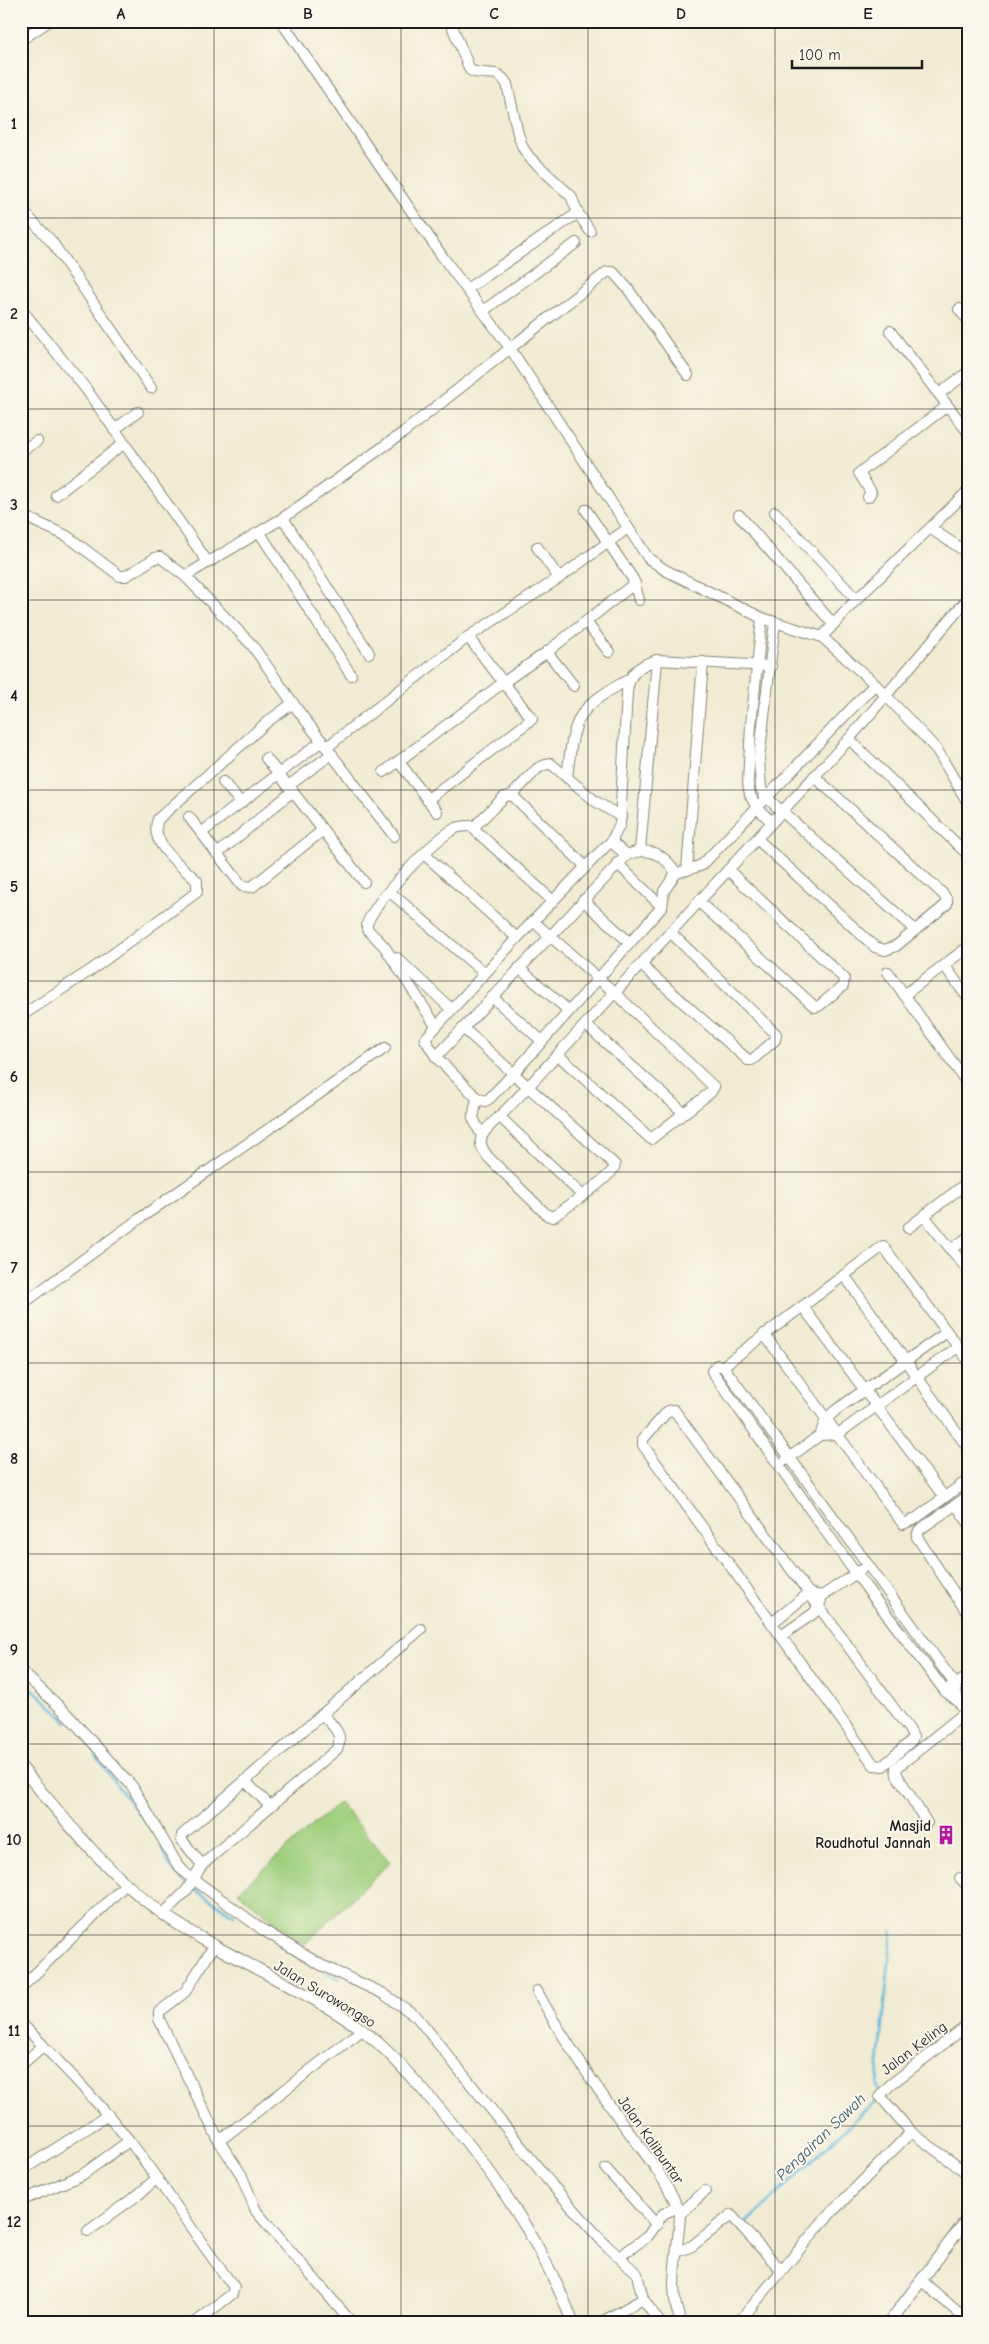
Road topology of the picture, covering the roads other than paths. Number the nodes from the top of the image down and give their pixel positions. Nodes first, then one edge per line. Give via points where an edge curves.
1 (49, 21) edge
2 (281, 21) edge
3 (450, 21) edge
4 (21, 40) edge
5 (21, 209) edge
6 (578, 213) junction
7 (590, 231) dead end
8 (576, 243) dead end
9 (466, 289) junction
10 (959, 309) dead end
11 (483, 311) junction
12 (23, 313) edge
13 (968, 320) edge
14 (890, 331) dead end
15 (510, 348) junction
16 (968, 372) edge
17 (688, 375) dead end
18 (151, 388) dead end
19 (940, 394) junction
20 (948, 406) junction
21 (138, 412) dead end
22 (114, 430) junction
23 (968, 432) edge
24 (37, 441) dead end
25 (123, 444) junction
26 (21, 451) edge
27 (968, 491) edge
28 (56, 495) dead end
29 (868, 497) dead end
30 (586, 510) dead end
31 (775, 512) dead end
32 (21, 515) edge
33 (738, 515) dead end
34 (283, 518) junction
35 (628, 528) junction
36 (931, 529) junction
37 (260, 533) junction
38 (607, 545) junction
39 (537, 547) dead end
40 (968, 553) edge
41 (207, 561) junction
42 (185, 576) junction
43 (560, 578) junction
44 (635, 583) junction
45 (856, 599) junction
46 (639, 600) dead end
47 (965, 602) dead end
48 (762, 618) junction
49 (586, 622) junction
50 (775, 622) junction
51 (833, 624) junction
52 (468, 637) junction
53 (822, 638) junction
54 (547, 652) junction
55 (609, 652) dead end
56 (369, 653) dead end
57 (658, 660) junction
58 (703, 662) junction
59 (757, 664) junction
60 (771, 666) junction
61 (350, 675) dead end
62 (628, 680) junction
63 (504, 682) junction
64 (875, 684) junction
65 (574, 686) dead end
66 (886, 696) junction
67 (293, 702) junction
68 (849, 739) junction
69 (327, 748) junction
70 (266, 758) dead end
71 (399, 762) junction
72 (384, 772) dead end
73 (279, 774) junction
74 (814, 776) junction
75 (567, 778) junction
76 (223, 782) dead end
77 (290, 789) junction
78 (512, 795) junction
79 (767, 798) junction
80 (428, 800) junction
81 (241, 803) junction
82 (968, 803) edge
83 (757, 808) junction
84 (782, 811) junction
85 (437, 812) dead end
86 (189, 817) dead end
87 (621, 817) junction
88 (772, 822) junction
89 (475, 826) junction
90 (323, 830) junction
91 (201, 833) junction
92 (394, 836) dead end
93 (757, 839) junction
94 (611, 842) junction
95 (640, 850) junction
96 (217, 854) junction
97 (424, 854) junction
98 (627, 855) junction
99 (968, 855) edge
100 (618, 863) junction
101 (585, 866) junction
102 (687, 870) junction
103 (728, 870) junction
104 (676, 873) junction
105 (364, 882) dead end
106 (389, 891) junction
107 (583, 900) junction
108 (552, 901) junction
109 (699, 902) junction
110 (662, 907) junction
111 (533, 921) junction
112 (914, 930) junction
113 (670, 932) junction
114 (550, 936) junction
115 (517, 938) junction
116 (630, 943) junction
117 (384, 946) junction
118 (968, 947) edge
119 (944, 964) junction
120 (641, 965) junction
121 (519, 968) junction
122 (888, 972) dead end
123 (484, 973) junction
124 (598, 979) junction
125 (615, 993) junction
126 (904, 995) junction
127 (492, 997) junction
128 (968, 998) edge
129 (450, 1009) junction
130 (569, 1011) junction
131 (21, 1016) edge
132 (586, 1025) junction
133 (436, 1026) junction
134 (463, 1028) junction
135 (542, 1041) junction
136 (385, 1048) dead end
137 (558, 1055) junction
138 (436, 1057) junction
139 (514, 1073) junction
140 (968, 1084) edge
141 (529, 1085) junction
142 (477, 1098) junction
143 (684, 1112) junction
144 (500, 1117) junction
145 (482, 1136) junction
146 (966, 1187) edge
147 (582, 1195) junction
148 (924, 1216) junction
149 (908, 1228) dead end
150 (968, 1237) edge
151 (952, 1250) junction
152 (968, 1270) edge
153 (844, 1275) junction
154 (21, 1306) edge
155 (803, 1307) junction
156 (948, 1332) junction
157 (764, 1334) junction
158 (958, 1347) junction
159 (906, 1360) junction
160 (968, 1360) edge
161 (723, 1366) junction
162 (918, 1378) junction
163 (866, 1389) junction
164 (878, 1406) junction
165 (826, 1419) junction
166 (838, 1434) junction
167 (820, 1435) junction
168 (968, 1448) edge
169 (790, 1457) junction
170 (779, 1464) junction
171 (968, 1480) edge
172 (968, 1496) edge
173 (944, 1497) junction
174 (956, 1505) junction
175 (968, 1522) edge
176 (868, 1566) junction
177 (856, 1574) junction
178 (811, 1594) junction
179 (822, 1596) junction
180 (820, 1606) junction
181 (968, 1614) edge
182 (772, 1623) junction
183 (421, 1629) dead end
184 (781, 1636) junction
185 (21, 1671) edge
186 (968, 1676) edge
187 (955, 1684) junction
188 (945, 1690) junction
189 (958, 1701) junction
190 (322, 1714) junction
191 (967, 1714) edge
192 (21, 1767) edge
193 (244, 1781) junction
194 (269, 1805) junction
195 (927, 1823) dead end
196 (202, 1865) junction
197 (960, 1878) dead end
198 (126, 1884) junction
199 (191, 1884) junction
200 (968, 1886) edge
201 (163, 1914) junction
202 (214, 1946) junction
203 (21, 1988) edge
204 (537, 1991) dead end
205 (21, 2023) edge
206 (968, 2024) edge
207 (362, 2030) junction
208 (43, 2046) junction
209 (21, 2065) edge
210 (108, 2115) junction
211 (911, 2132) junction
212 (129, 2141) junction
213 (219, 2141) junction
214 (606, 2169) dead end
215 (21, 2171) edge
216 (968, 2174) edge
217 (157, 2178) junction
218 (705, 2191) dead end
219 (25, 2199) dead end
220 (673, 2211) junction
221 (968, 2218) edge
222 (656, 2225) junction
223 (88, 2231) dead end
224 (677, 2252) junction
225 (622, 2255) junction
226 (782, 2271) junction
227 (922, 2281) junction
228 (643, 2299) junction
229 (968, 2321) edge
230 (195, 2323) edge
231 (352, 2323) edge
232 (573, 2323) edge
233 (600, 2323) edge
234 (660, 2323) edge
235 (682, 2323) edge
236 (738, 2323) edge
237 (889, 2323) edge

1 - 4 street
2 - 9 street
3 - 6 street via 470,70 499,74 507,84 523,148 571,196
5 - 18 street via 52,242
6 - 7 street
6 - 9 street
8 - 11 street
9 - 11 street
10 - 13 street
11 - 15 street
12 - 22 street
14 - 19 street
15 - 17 street via 610,271 628,289
15 - 34 street via 404,432
15 - 35 street
16 - 19 street
19 - 20 street
20 - 23 street
20 - 29 street via 859,473 871,492
21 - 22 street
22 - 25 street
24 - 26 street
25 - 28 street
25 - 41 street
27 - 36 street
30 - 38 street
31 - 45 street
32 - 42 street via 67,536 120,576 126,576 160,557
33 - 51 street
34 - 37 street
34 - 56 street
35 - 38 street
35 - 48 street via 655,564
36 - 40 street
36 - 45 street
37 - 41 street
37 - 61 street
38 - 43 street
38 - 44 street
39 - 43 street
41 - 42 street
42 - 67 street via 252,645
43 - 52 street
44 - 46 street
44 - 49 street
45 - 51 street
47 - 66 street
48 - 50 street
48 - 59 street
49 - 54 street
49 - 55 street
50 - 53 street
50 - 60 street
51 - 53 street
52 - 63 street
52 - 69 street
53 - 64 street
54 - 63 street
54 - 65 street
57 - 58 street
57 - 62 street via 646,663
57 - 95 street
58 - 59 street
58 - 102 street
59 - 60 street
59 - 83 street via 748,783
60 - 79 street via 759,759 760,789
62 - 75 street via 596,698 573,729
62 - 87 street
63 - 71 street
63 - 80 street via 532,720
64 - 66 street
64 - 79 street
66 - 68 street
66 - 82 street via 937,750
67 - 69 street
67 - 131 street via 158,819 155,826 157,834 170,855 196,881 197,892 94,968
68 - 74 street
68 - 99 street
69 - 73 street
69 - 77 street
69 - 92 street
70 - 73 street
71 - 72 street
71 - 80 street
73 - 77 street
73 - 81 street
74 - 84 street
74 - 112 street via 946,898 947,904
75 - 78 street via 550,763 546,764
75 - 87 street via 606,810
76 - 81 street
77 - 90 street
77 - 96 street
78 - 89 street via 504,797
78 - 101 street
79 - 83 street
79 - 84 street
80 - 85 street
81 - 91 street
83 - 88 street
83 - 102 street via 702,865
84 - 88 street
84 - 112 street
86 - 91 street
87 - 94 street via 619,829
88 - 93 street
89 - 97 street via 454,829
89 - 108 street via 476,831
90 - 96 street via 252,887 242,886
90 - 105 street
91 - 96 street
93 - 103 street
93 - 112 street via 875,947 890,949
94 - 98 street
94 - 101 street
95 - 98 street
95 - 104 street via 670,862
97 - 106 street
97 - 115 street
98 - 100 street
100 - 107 street
100 - 110 street
101 - 108 street
102 - 104 street
103 - 109 street
103 - 109 street via 844,978 844,986 814,1007
104 - 110 street via 664,891
106 - 117 street via 367,924 367,929
106 - 123 street
107 - 114 street
107 - 116 street
108 - 111 street
109 - 113 street
110 - 116 street
111 - 114 street
111 - 115 street
113 - 120 street
113 - 120 street via 776,1034 775,1040 748,1060
114 - 121 street
114 - 124 street
115 - 123 street
116 - 124 street
117 - 129 street
117 - 133 street
118 - 119 street
119 - 126 street
119 - 128 street
120 - 125 street
121 - 127 street
121 - 130 street
122 - 126 street
123 - 129 street
124 - 125 street
124 - 130 street
125 - 132 street
125 - 143 street via 712,1085 711,1092
126 - 140 street
127 - 134 street
127 - 135 street
129 - 133 street
130 - 135 street
132 - 137 street
132 - 143 street
133 - 138 street via 425,1041
134 - 138 street
134 - 139 street
135 - 139 street
136 - 154 street
137 - 141 street
137 - 143 street via 648,1138 654,1137
138 - 142 street
139 - 141 street
139 - 142 street via 489,1099
141 - 144 street
141 - 147 street via 615,1165 614,1171
142 - 145 street via 473,1118
144 - 145 street
144 - 147 street
145 - 147 street via 481,1146 488,1157 547,1215 553,1217
146 - 148 street
148 - 149 street
148 - 151 street
150 - 151 street
151 - 152 street
153 - 155 street
153 - 156 street via 883,1246
153 - 159 street
155 - 157 street
155 - 163 street
156 - 158 street
156 - 159 street
157 - 161 street
157 - 165 street
158 - 160 street
158 - 162 street
159 - 162 street
159 - 163 street
161 - 169 street
161 - 170 street via 719,1364 714,1368 714,1376
162 - 164 street
162 - 168 street
163 - 164 street
163 - 165 street
164 - 166 street
164 - 173 street
165 - 166 street
165 - 167 street
166 - 167 street
166 - 173 street via 903,1524 908,1524
167 - 169 street
169 - 170 street
169 - 176 street
170 - 177 street
171 - 173 street
172 - 174 street
174 - 175 street
174 - 181 street via 919,1530 917,1537
176 - 177 street
176 - 187 street
177 - 179 street
177 - 188 street
178 - 179 street
178 - 180 street
178 - 182 street
178 - 182 street via 679,1416 674,1410 668,1411 643,1439 643,1445
179 - 180 street
180 - 184 street
180 - 184 street via 913,1737 883,1766 874,1765
182 - 184 street
183 - 190 street
185 - 199 street via 67,1714 132,1786
186 - 187 street
187 - 188 street
187 - 189 street
188 - 189 street
189 - 191 street
190 - 193 street
190 - 194 street via 336,1729 339,1745
191 - 195 street via 896,1768 897,1775
192 - 198 street, Jalan Surowongso via 84,1844
193 - 194 street
193 - 196 street via 182,1835 182,1840
194 - 196 street
196 - 199 street
197 - 200 street
198 - 201 street, Jalan Surowongso
198 - 203 street
199 - 201 street
199 - 225 street via 321,1965 382,1993 416,2016 552,2185
201 - 202 street, Jalan Surowongso
202 - 207 street, Jalan Surowongso
202 - 213 street via 185,1992 158,2014
204 - 220 street, Jalan Kalibuntar via 593,2083 649,2161
205 - 208 street
206 - 211 street, Jalan Keling via 880,2096
207 - 213 street
207 - 232 street, Jalan Surowongso via 403,2068 445,2115 504,2192 536,2242
208 - 209 street
208 - 210 street
210 - 212 street
210 - 215 street
211 - 216 street
211 - 226 street via 824,2220
212 - 217 street
212 - 219 street via 82,2175
213 - 231 street via 240,2174 256,2211
214 - 222 street
217 - 223 street
217 - 230 street via 234,2287 232,2294
218 - 220 street
220 - 222 street
220 - 224 street
221 - 227 street
222 - 225 street via 642,2241
224 - 226 street via 692,2246 730,2215
224 - 235 street via 674,2287 677,2314
225 - 228 street via 637,2274
226 - 236 street
227 - 229 street
227 - 237 street
228 - 233 street
228 - 234 street

